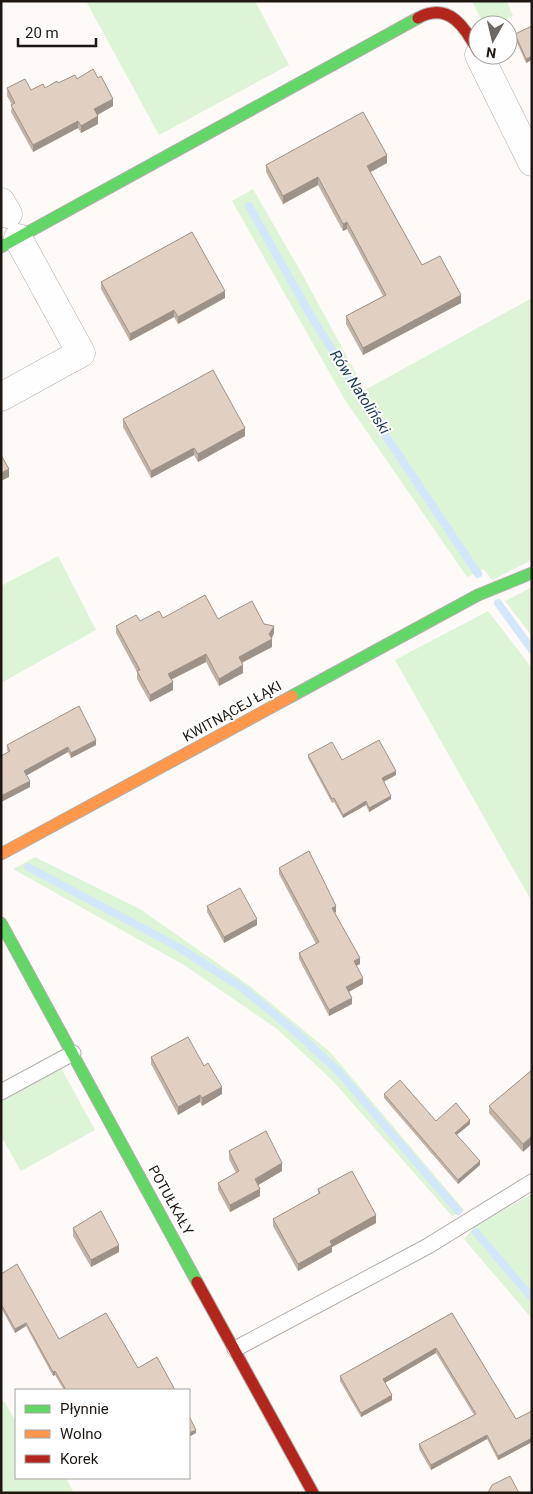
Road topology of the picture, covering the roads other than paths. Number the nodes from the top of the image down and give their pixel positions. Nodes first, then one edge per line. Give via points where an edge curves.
1 (468, 31) edge
2 (484, 65) edge
3 (532, 162) edge
4 (7, 225) edge
5 (1, 397) edge
6 (532, 573) edge
7 (1, 854) edge
8 (1, 923) edge
9 (73, 1053) junction
10 (1, 1092) edge
11 (532, 1182) edge
12 (235, 1349) junction
13 (313, 1493) edge

1 - 4 street via 460,21 445,14 422,16
2 - 3 street
4 - 5 street via 81,353
6 - 7 street, KWITNĄCEJ ŁĄKI via 478,595
8 - 9 street, POTUŁKAŁY
9 - 10 lane
9 - 12 street, POTUŁKAŁY
11 - 12 lane via 428,1246
12 - 13 street, POTUŁKAŁY

